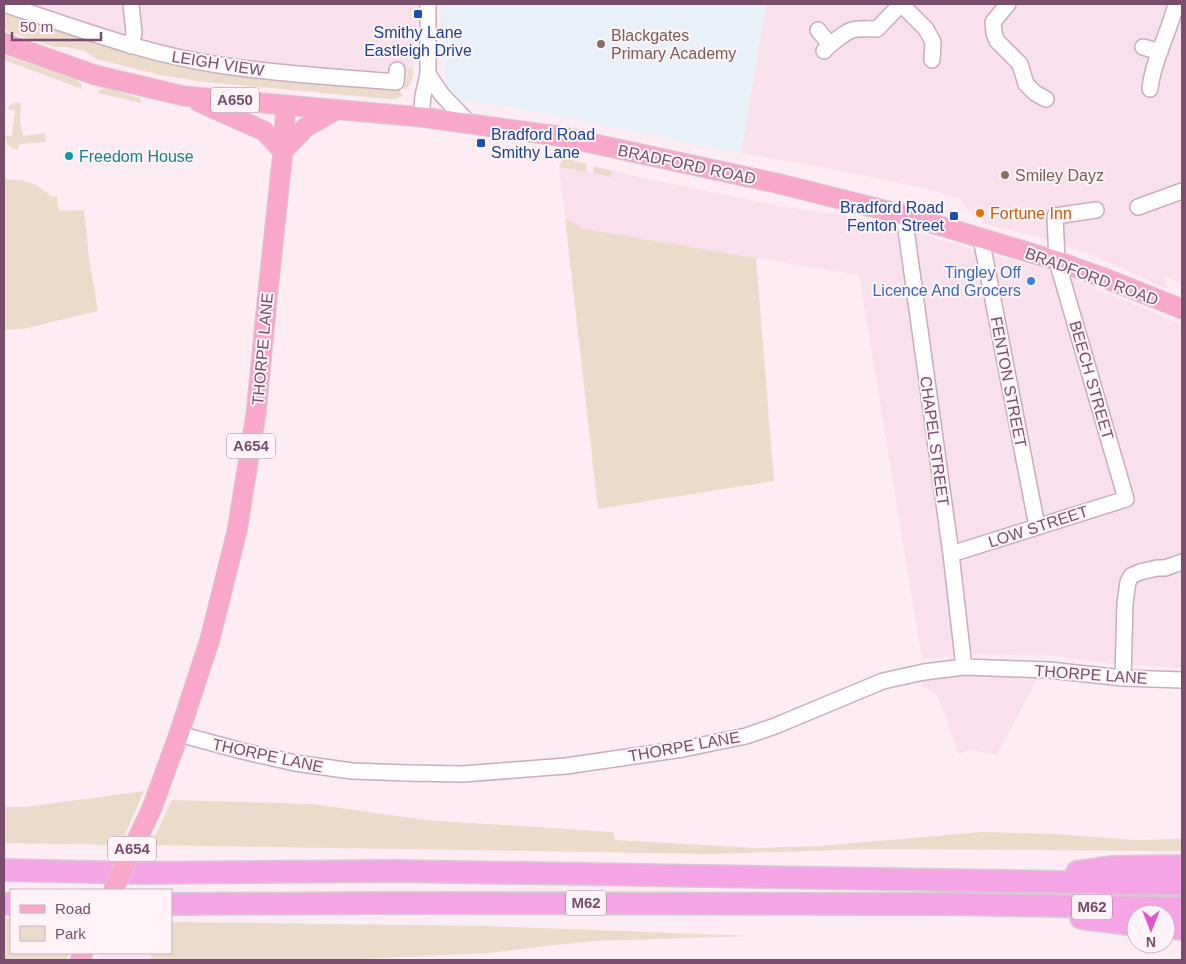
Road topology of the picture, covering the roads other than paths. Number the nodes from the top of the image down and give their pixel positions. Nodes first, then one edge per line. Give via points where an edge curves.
1 (4, 4) edge
2 (131, 4) edge
3 (428, 4) edge
4 (901, 4) edge
5 (1008, 4) edge
6 (1176, 4) edge
7 (1177, 23) edge
8 (818, 30) dead end
9 (4, 43) edge
10 (131, 46) junction
11 (1143, 47) dead end
12 (1160, 52) junction
13 (932, 60) dead end
14 (397, 70) dead end
15 (428, 74) junction
16 (1150, 89) dead end
17 (184, 96) junction
18 (1046, 99) dead end
19 (286, 105) junction
20 (336, 110) junction
21 (421, 117) junction
22 (470, 124) junction
23 (283, 151) junction
24 (1182, 191) edge
25 (1138, 206) dead end
26 (1096, 210) dead end
27 (904, 215) junction
28 (981, 238) junction
29 (1057, 261) junction
30 (1182, 309) edge
31 (1126, 499) joint
32 (1037, 526) junction
33 (950, 554) junction
34 (1182, 562) edge
35 (964, 667) junction
36 (1123, 678) junction
37 (1182, 680) edge
38 (179, 734) junction
39 (1182, 866) edge
40 (4, 870) edge
41 (1020, 882) junction
42 (1182, 884) edge
43 (113, 889) edge
44 (172, 904) edge
45 (1001, 906) junction
46 (1182, 908) edge
47 (1126, 924) edge

1 - 10 street, LEIGH VIEW
2 - 10 street via 134,33
3 - 15 street
4 - 8 street via 877,28 847,31 827,48
4 - 13 street via 926,29 933,42
5 - 18 street via 993,22 994,34 1020,64 1026,84
6 - 7 street
7 - 12 street
9 - 17 main road, BRADFORD ROAD / A650 via 95,75
10 - 14 street, LEIGH VIEW via 218,65 305,75 396,82
11 - 12 street
12 - 16 street
15 - 21 street
15 - 22 street via 442,96
17 - 19 main road, BRADFORD ROAD / A650
17 - 23 main road via 264,131
19 - 20 main road, BRADFORD ROAD / A650
19 - 23 main road, THORPE LANE / A654
20 - 21 main road, BRADFORD ROAD / A650
20 - 23 main road via 306,127
21 - 22 main road, BRADFORD ROAD / A650
22 - 27 main road, BRADFORD ROAD / A650 via 558,136
23 - 38 main road, THORPE LANE / A654 via 256,414 236,531 210,639
24 - 25 street
26 - 29 street, BEECH STREET via 1055,216
27 - 28 main road, BRADFORD ROAD / A650
27 - 33 street, CHAPEL STREET
28 - 29 main road, BRADFORD ROAD / A650
28 - 32 street, FENTON STREET
29 - 30 main road, BRADFORD ROAD / A650
29 - 31 street, BEECH STREET
31 - 32 street, LOW STREET
32 - 33 street, LOW STREET
33 - 35 street, CHAPEL STREET
34 - 36 street via 1131,576 1125,574 1128,582
35 - 36 street, THORPE LANE via 1049,670
35 - 38 street, THORPE LANE via 883,681 746,736 566,766 463,774 352,771 295,764
36 - 37 street, THORPE LANE
38 - 43 main road, THORPE LANE / A654, bridge via 152,808
39 - 41 highway, M62 via 1113,867
40 - 41 highway, M62 via 140,873 395,871
41 - 42 highway, M62
44 - 45 highway, M62 via 393,902
45 - 46 highway, M62
45 - 47 highway, M62

